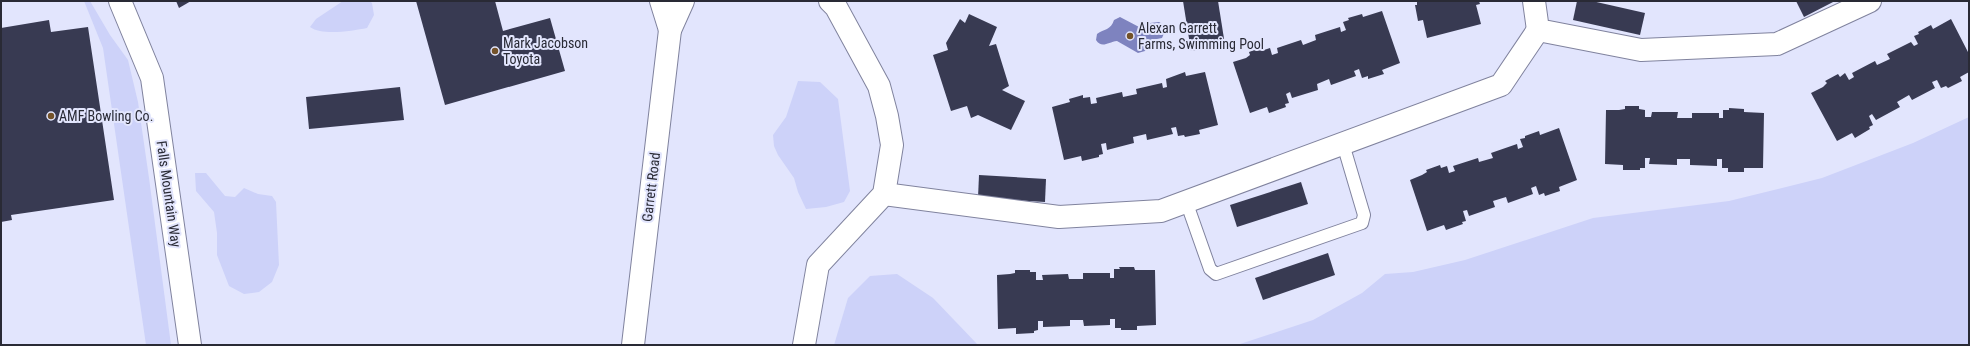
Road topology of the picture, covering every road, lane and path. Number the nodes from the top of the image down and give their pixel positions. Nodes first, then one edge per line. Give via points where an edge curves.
1 (120, 1) edge
2 (661, 1) edge
3 (683, 1) edge
4 (1534, 1) edge
5 (1870, 1) edge
6 (837, 3) edge
7 (670, 30) junction
8 (1538, 30) junction
9 (1343, 144) junction
10 (884, 194) junction
11 (1186, 201) junction
12 (190, 345) edge
13 (633, 345) edge
14 (804, 345) edge

1 - 12 street, Falls Mountain Way via 152,78
2 - 7 street, Garrett Road
3 - 7 street, Garrett Road
4 - 8 street
5 - 8 street via 1777,44 1641,50
6 - 10 street via 879,86 887,116 892,145
7 - 13 street, Garrett Road
8 - 9 street via 1502,85
9 - 11 street
9 - 11 lane via 1364,215 1362,223 1216,274 1210,269
10 - 11 street via 1059,217 1161,211
10 - 14 street via 818,265

